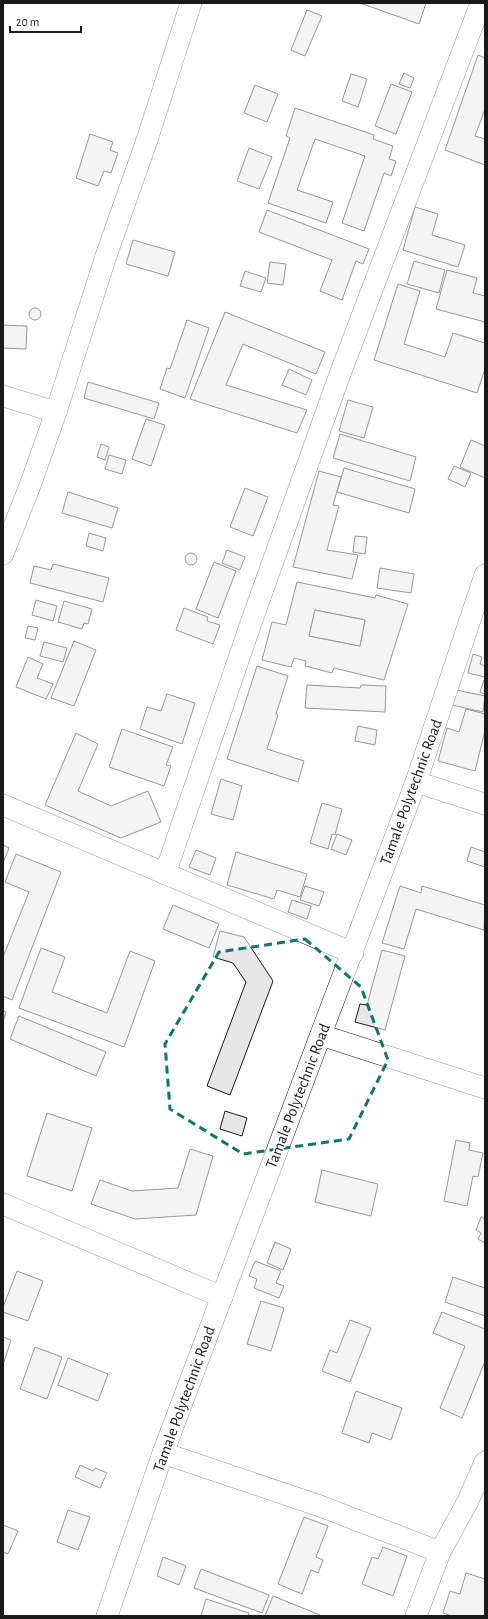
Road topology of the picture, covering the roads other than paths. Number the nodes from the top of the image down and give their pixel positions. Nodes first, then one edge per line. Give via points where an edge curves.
1 (482, 3) edge
2 (188, 4) edge
3 (3, 396) edge
4 (56, 412) junction
5 (3, 554) edge
6 (485, 575) edge
7 (416, 782) junction
8 (485, 804) edge
9 (3, 805) edge
10 (165, 874) junction
11 (353, 953) junction
12 (321, 1035) junction
13 (485, 1088) edge
14 (3, 1204) edge
15 (222, 1297) junction
16 (163, 1453) junction
17 (485, 1462) edge
18 (440, 1552) junction
19 (107, 1616) edge
20 (416, 1616) edge

1 - 10 street via 337,381
2 - 4 street via 147,140 106,256
3 - 4 street
4 - 5 street
6 - 7 street, Tamale Polytechnic Road
7 - 8 street
7 - 11 street, Tamale Polytechnic Road
9 - 10 street
10 - 11 street
11 - 12 street, Tamale Polytechnic Road
12 - 13 street
12 - 15 street, Tamale Polytechnic Road
14 - 15 street
15 - 16 street, Tamale Polytechnic Road
16 - 18 street via 320,1506
16 - 19 street, Tamale Polytechnic Road
17 - 18 street via 468,1502
18 - 20 street

